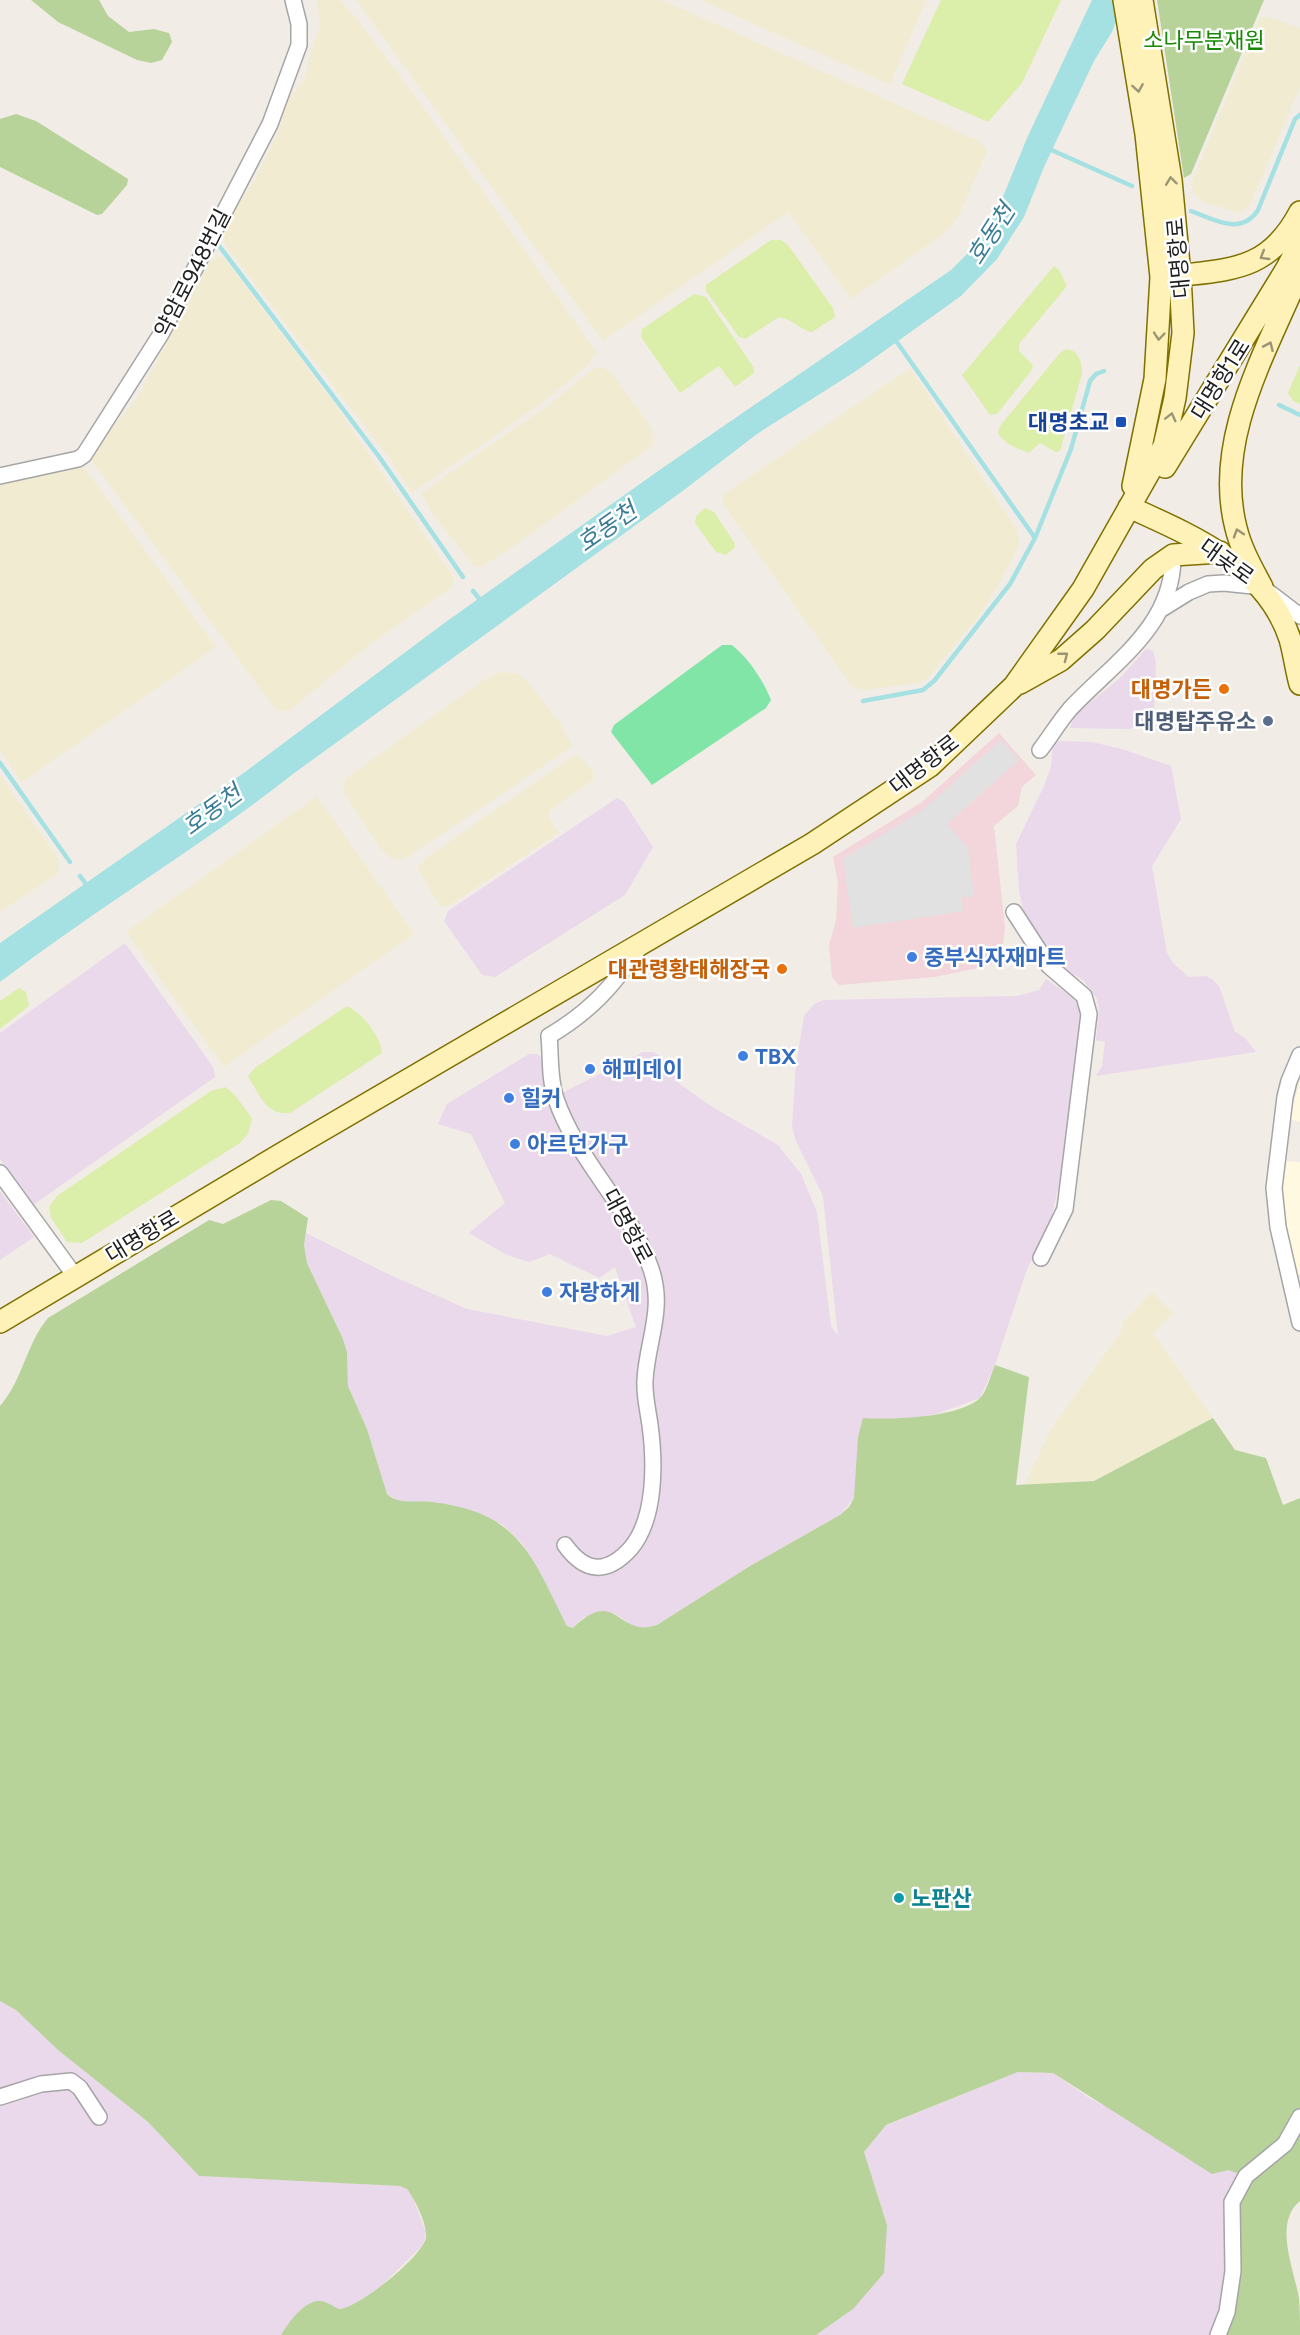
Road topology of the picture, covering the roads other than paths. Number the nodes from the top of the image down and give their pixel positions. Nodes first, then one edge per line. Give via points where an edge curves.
1 (293, 0) edge
2 (1136, 1) edge
3 (1300, 212) edge
4 (1300, 243) edge
5 (1300, 271) edge
6 (1171, 276) junction
7 (0, 476) edge
8 (1129, 507) junction
9 (1221, 552) junction
10 (1173, 555) junction
11 (1262, 586) junction
12 (1160, 610) junction
13 (1300, 616) edge
14 (1295, 638) edge
15 (1300, 684) edge
16 (1014, 686) junction
17 (1040, 750) dead end
18 (1014, 912) dead end
19 (644, 942) junction
20 (1300, 1055) edge
21 (0, 1173) edge
22 (1041, 1258) dead end
23 (75, 1276) junction
24 (0, 1322) edge
25 (1300, 1323) edge
26 (565, 1545) dead end
27 (0, 2097) edge
28 (99, 2116) dead end
29 (1300, 2116) edge
30 (1218, 2335) edge

1 - 7 street, 약암로948번길 via 300,37 282,94 161,334 84,455
6 -> 2 main road, 대명항로 via 1171,180
2 -> 6 main road, 대명항로 via 1130,30
3 -> 6 main road via 1275,249 1261,259 1227,269
8 -> 4 main road, 대명항1로 via 1154,484
11 -> 5 main road via 1236,528 1230,486 1234,444 1245,399
6 - 8 main road, 대명항로
8 - 9 main road, 대곶로
8 - 16 main road, 대명항로 via 1083,589
9 - 10 main road
9 - 11 main road, 대곶로
10 - 12 street via 1174,573
16 -> 10 main road via 1061,660 1152,569
11 - 12 street via 1208,584
11 - 13 street
11 - 14 main road, 대곶로
12 - 17 street via 1141,639 1068,711
14 - 15 main road, 대곶로
16 - 19 main road, 대명항로 via 930,766 812,844
18 - 22 street via 1049,966 1084,996 1089,1014 1065,1209
19 - 23 main road, 대명항로
19 - 26 street, 대명항로 via 594,1005 549,1036 552,1084 562,1114 644,1249 658,1299 645,1379 652,1456 645,1524 626,1553 602,1567 581,1563
20 - 25 street via 1288,1080 1274,1188 1278,1227
21 - 23 street
23 - 24 main road, 대명항로
27 - 28 street via 41,2084 71,2081
29 - 30 street via 1285,2144 1246,2176 1232,2202 1233,2271 1227,2312

